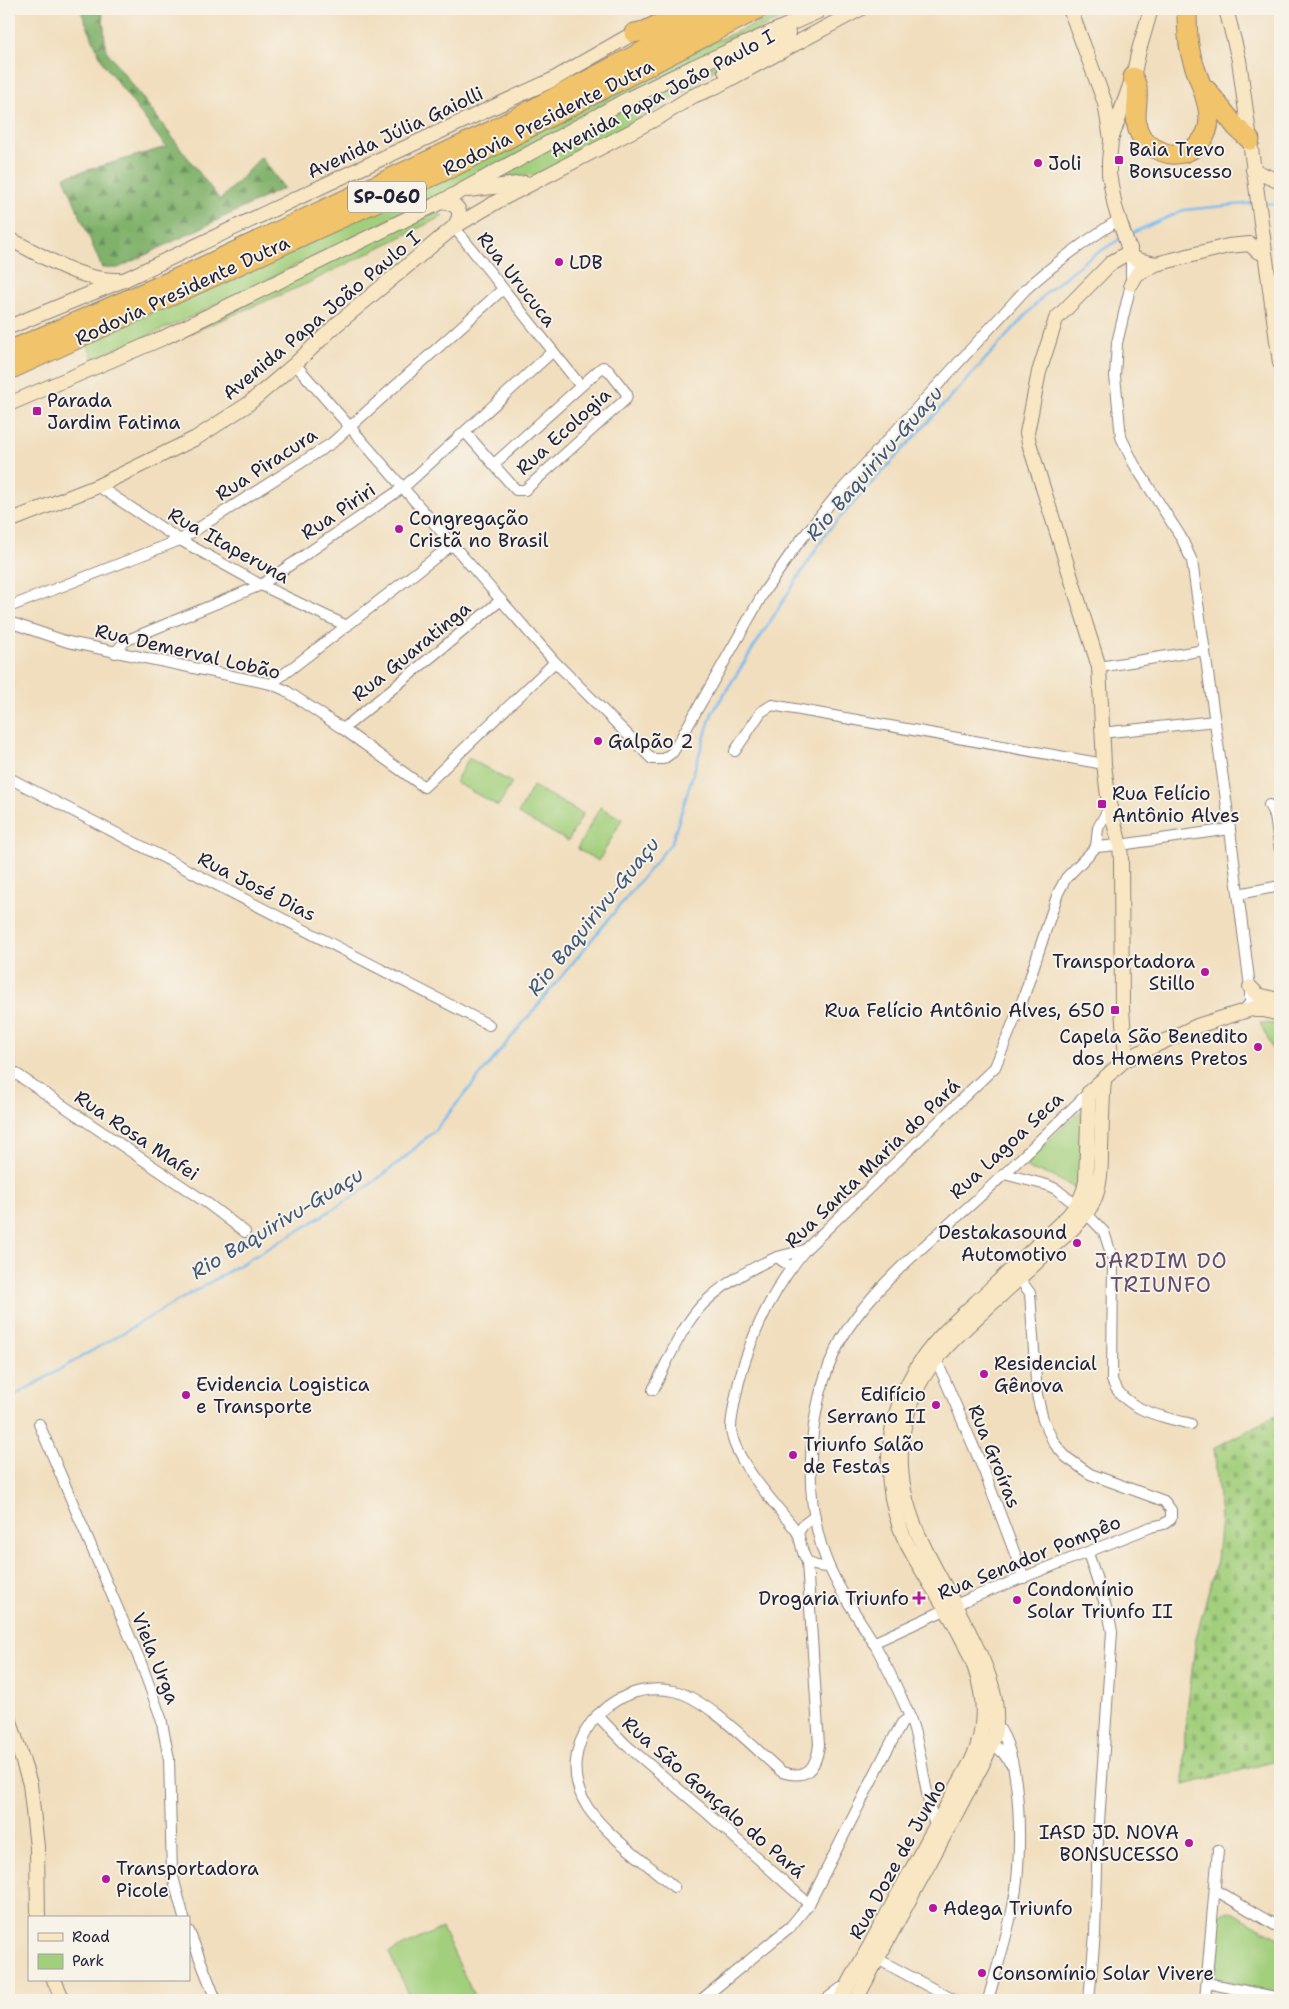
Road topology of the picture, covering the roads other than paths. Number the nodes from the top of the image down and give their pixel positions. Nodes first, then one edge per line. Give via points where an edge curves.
1 (674, 9) edge
2 (688, 9) edge
3 (723, 9) edge
4 (758, 9) edge
5 (860, 9) edge
6 (1070, 9) edge
7 (1152, 9) edge
8 (1187, 9) edge
9 (1226, 9) edge
10 (820, 10) edge
11 (634, 33) junction
12 (1133, 77) junction
13 (1200, 81) junction
14 (693, 96) junction
15 (1111, 140) junction
16 (1250, 140) junction
17 (1253, 170) junction
18 (535, 181) junction
19 (1279, 182) edge
20 (1256, 190) junction
21 (460, 191) junction
22 (441, 202) junction
23 (1260, 220) junction
24 (1122, 224) junction
25 (454, 227) junction
26 (9, 239) edge
27 (1228, 246) junction
28 (1130, 250) junction
29 (1265, 254) junction
30 (1156, 264) junction
31 (126, 279) junction
32 (1131, 284) junction
33 (503, 289) junction
34 (9, 327) edge
35 (9, 350) edge
36 (552, 352) junction
37 (1280, 363) edge
38 (296, 364) junction
39 (9, 370) edge
40 (580, 386) junction
41 (9, 404) edge
42 (352, 427) junction
43 (465, 432) junction
44 (494, 464) junction
45 (98, 486) junction
46 (404, 487) junction
47 (9, 521) edge
48 (180, 540) junction
49 (453, 544) junction
50 (261, 585) junction
51 (501, 600) junction
52 (9, 606) edge
53 (9, 622) edge
54 (347, 626) junction
55 (1205, 650) junction
56 (115, 653) junction
57 (555, 662) junction
58 (1099, 667) junction
59 (271, 684) junction
60 (1215, 721) junction
61 (343, 728) junction
62 (1101, 733) junction
63 (735, 750) dead end
64 (1104, 764) junction
65 (9, 778) edge
66 (1269, 805) dead end
67 (1110, 806) junction
68 (1230, 829) junction
69 (1120, 845) junction
70 (1096, 847) junction
71 (1280, 850) edge
72 (1280, 886) edge
73 (1238, 894) junction
74 (1250, 988) junction
75 (1280, 1003) edge
76 (1244, 1010) junction
77 (489, 1025) dead end
78 (1126, 1059) junction
79 (9, 1070) edge
80 (1104, 1080) junction
81 (1089, 1092) junction
82 (1004, 1174) junction
83 (1081, 1209) junction
84 (245, 1232) dead end
85 (805, 1250) junction
86 (777, 1257) junction
87 (791, 1267) junction
88 (1020, 1278) junction
89 (932, 1354) junction
90 (653, 1390) dead end
91 (39, 1424) dead end
92 (1191, 1424) dead end
93 (815, 1516) junction
94 (798, 1533) junction
95 (1088, 1553) junction
96 (806, 1562) junction
97 (829, 1567) junction
98 (1024, 1578) junction
99 (951, 1607) junction
100 (873, 1643) junction
101 (982, 1712) junction
102 (597, 1715) junction
103 (910, 1717) junction
104 (9, 1718) edge
105 (996, 1724) junction
106 (986, 1738) junction
107 (1013, 1768) junction
108 (940, 1832) junction
109 (1218, 1850) dead end
110 (674, 1887) dead end
111 (1215, 1890) junction
112 (809, 1904) junction
113 (38, 1916) edge
114 (183, 1916) edge
115 (1280, 1928) edge
116 (190, 1934) edge
117 (872, 1956) junction
118 (55, 1982) edge
119 (1207, 1983) junction
120 (864, 1984) junction
121 (848, 1986) junction
122 (1280, 1998) edge
123 (63, 2000) edge
124 (216, 2000) edge
125 (701, 2000) edge
126 (825, 2000) edge
127 (840, 2000) edge
128 (856, 2000) edge
129 (954, 2000) edge
130 (988, 2000) edge
131 (1089, 2000) edge
132 (1205, 2000) edge

1 - 11 main road, Avenida Júlia Gaiolli
2 - 11 highway via 646,31
3 - 35 highway, Rodovia Presidente Dutra / SP-060 via 493,130 189,273
4 - 39 highway, Rodovia Presidente Dutra / SP-060 via 455,166
5 - 14 main road, Avenida Papa João Paulo I
6 - 15 main road via 1105,103
7 - 12 main road
8 - 13 highway via 1191,56
9 - 16 main road via 1239,60
10 - 14 main road via 804,24 722,73
10 - 21 main road via 693,66
11 - 31 main road, Avenida Júlia Gaiolli via 552,80
12 - 13 highway via 1137,88 1137,129 1153,148 1166,154 1189,151 1200,144 1208,131 1210,118
12 - 15 main road
13 - 16 highway via 1222,111
14 - 18 main road, Avenida Papa João Paulo I
15 - 24 main road via 1109,174
16 - 17 main road
17 - 19 main road
17 - 20 main road
18 - 21 main road
18 - 25 main road, Avenida Papa João Paulo I
19 - 20 main road
20 - 23 main road
21 - 22 main road
22 - 25 main road via 451,203 459,212 460,218
22 - 41 main road via 162,338
23 - 27 main road via 1250,237
23 - 29 main road
24 - 28 main road
24 - 57 street via 1087,239 1025,290 836,496 764,592 673,752 663,759 652,759
25 - 33 street, Rua Urucuca
25 - 38 main road, Avenida Papa João Paulo I via 337,324
26 - 31 main road, Avenida Júlia Gaiolli via 78,273 109,280
27 - 29 main road via 1250,244
27 - 30 main road
28 - 30 main road via 1138,260
28 - 32 street
28 - 58 main road via 1112,262 1056,319 1039,372 1028,423 1029,444
29 - 37 main road
30 - 32 main road via 1137,274
31 - 34 main road, Avenida Júlia Gaiolli
32 - 55 street via 1117,342 1115,376 1121,437 1134,464 1188,550
33 - 36 street, Rua Urucuca
33 - 42 street, Rua Piracura
36 - 40 street, Rua Urucuca
36 - 43 street, Rua Piriri
38 - 42 street
38 - 45 main road, Avenida Papa João Paulo I via 247,405 196,438
40 - 44 street
40 - 44 street, Rua Ecologia via 603,367 628,396 532,484 520,491
42 - 46 street
42 - 48 street, Rua Piracura
43 - 44 street
43 - 46 street, Rua Piriri
45 - 47 main road, Avenida Papa João Paulo I
45 - 48 street, Rua Itaperuna
46 - 49 street
46 - 50 street, Rua Piriri
48 - 50 street, Rua Itaperuna
48 - 52 street, Rua Piracura
49 - 51 street
49 - 54 street
50 - 54 street, Rua Itaperuna
50 - 56 street, Rua Piriri via 125,641
51 - 57 street
51 - 61 street, Rua Guaratinga
53 - 56 street, Rua Demerval Lobão via 68,642
54 - 59 street
55 - 58 street
55 - 60 street
56 - 59 street, Rua Demerval Lobão
57 - 61 street, Rua Demerval Lobão via 424,787
58 - 62 main road
59 - 61 street, Rua Demerval Lobão
60 - 62 street
60 - 68 street
62 - 64 main road
63 - 64 street via 761,712 772,705
64 - 67 main road
65 - 77 street, Rua José Dias
66 - 71 street via 1275,816
67 - 69 main road
67 - 70 street via 1098,828
68 - 69 street
68 - 73 street
69 - 70 street
69 - 78 main road via 1122,1010
70 - 85 street, Rua Santa Maria do Pará via 1066,878 1058,892 1023,999 995,1067
72 - 73 street
73 - 74 street
74 - 75 main road
74 - 76 street via 1250,1003
75 - 76 main road, Rua Lagoa Seca
76 - 78 main road, Rua Lagoa Seca via 1197,1026
78 - 80 main road, Rua Lagoa Seca
79 - 84 street, Rua Rosa Mafei
80 - 81 main road, Rua Lagoa Seca
80 - 83 main road via 1099,1184 1094,1200
81 - 82 street, Rua Lagoa Seca
81 - 83 main road via 1086,1181
82 - 83 street via 1048,1185
82 - 93 street, Rua Lagoa Seca via 892,1275 854,1318 831,1362 815,1422 811,1458
83 - 88 main road via 1077,1225
83 - 89 main road via 1069,1215 938,1338
83 - 92 street via 1104,1232 1112,1260 1112,1380 1115,1388 1139,1407
85 - 86 street
85 - 87 street, Rua Santa Maria do Pará
86 - 87 street
86 - 90 street via 755,1267 702,1305 688,1324
87 - 94 street, Rua Santa Maria do Pará via 759,1326 744,1364 731,1434 753,1475
88 - 89 main road via 943,1348
88 - 95 street, Rua Senador Pompêo via 1030,1294 1037,1395 1043,1420 1054,1443 1066,1457 1090,1474 1164,1501 1171,1510 1170,1519 1164,1524
89 - 98 street, Rua Groíras via 984,1471
89 - 99 main road via 911,1403 901,1444 901,1474 916,1531
91 - 114 street, Viela Urga via 141,1663 161,1718 169,1759 172,1873
93 - 94 street
93 - 97 street, Rua Lagoa Seca
94 - 96 street
95 - 98 street, Rua Senador Pompêo
95 - 131 street via 1110,1616 1112,1632
96 - 97 street via 811,1566
96 - 102 street via 819,1745 815,1761 802,1775 782,1772 715,1713 675,1691 648,1689 628,1694 610,1703
97 - 100 street, Rua Lagoa Seca
98 - 99 street, Rua Senador Pompêo
99 - 100 street, Rua Senador Pompêo
99 - 101 main road via 976,1668 982,1691
99 - 105 main road via 981,1654 996,1704
100 - 103 street, Rua Lagoa Seca
101 - 105 street
101 - 106 main road
102 - 110 street via 579,1748 578,1789 588,1808 608,1831
102 - 112 street, Rua São Gonçalo do Pará via 625,1744
103 - 108 street, Rua Lagoa Seca
103 - 112 street via 902,1723 886,1752
104 - 113 main road via 30,1784 37,1847
105 - 106 main road
105 - 107 street via 1003,1732
106 - 107 street via 1003,1753
106 - 108 main road, Rua Doze de Junho
107 - 130 street via 1018,1806 1018,1865 1014,1900
108 - 117 main road, Rua Doze de Junho
109 - 111 street
111 - 115 street
111 - 119 street
112 - 125 street via 791,1926
116 - 124 street
117 - 120 main road, Rua Doze de Junho
117 - 121 main road, Rua Doze de Junho
117 - 129 street
118 - 123 main road
119 - 122 street
119 - 132 street
120 - 121 street
120 - 128 main road, Rua Doze de Junho
121 - 126 street
121 - 127 main road, Rua Doze de Junho

